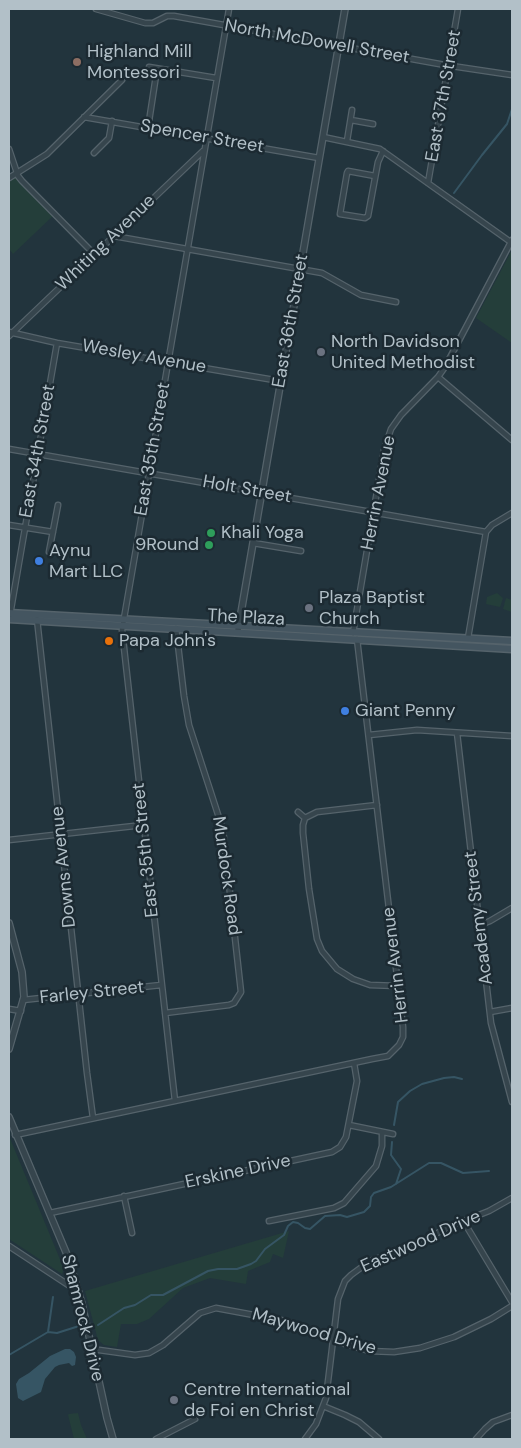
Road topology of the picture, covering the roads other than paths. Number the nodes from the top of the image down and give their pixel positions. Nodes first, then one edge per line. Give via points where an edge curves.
1 (96, 9) edge
2 (229, 9) edge
3 (345, 9) edge
4 (458, 9) edge
5 (106, 10) edge
6 (226, 26) junction
7 (338, 46) junction
8 (449, 65) junction
9 (149, 67) dead end
10 (157, 69) junction
11 (512, 74) edge
12 (216, 78) junction
13 (120, 82) dead end
14 (352, 110) dead end
15 (84, 117) junction
16 (350, 120) junction
17 (112, 122) junction
18 (374, 124) dead end
19 (148, 128) junction
20 (323, 137) junction
21 (206, 138) junction
22 (347, 141) junction
23 (9, 149) edge
24 (204, 150) junction
25 (384, 151) junction
26 (94, 154) dead end
27 (319, 158) junction
28 (17, 172) junction
29 (375, 176) junction
30 (9, 178) edge
31 (428, 183) junction
32 (114, 236) junction
33 (512, 242) edge
34 (187, 250) junction
35 (94, 254) junction
36 (300, 270) junction
37 (396, 302) dead end
38 (10, 334) edge
39 (57, 342) junction
40 (168, 362) junction
41 (438, 377) junction
42 (280, 381) junction
43 (512, 440) edge
44 (9, 449) edge
45 (38, 454) junction
46 (149, 473) junction
47 (262, 492) junction
48 (58, 505) dead end
49 (374, 512) junction
50 (512, 512) edge
51 (9, 525) edge
52 (25, 528) junction
53 (53, 532) junction
54 (486, 532) junction
55 (253, 543) junction
56 (301, 551) dead end
57 (49, 552) dead end
58 (9, 616) edge
59 (37, 618) junction
60 (124, 623) junction
61 (239, 625) junction
62 (175, 626) junction
63 (238, 633) junction
64 (353, 633) junction
65 (468, 638) junction
66 (357, 639) junction
67 (512, 641) edge
68 (512, 650) edge
69 (457, 732) junction
70 (369, 735) junction
71 (512, 736) edge
72 (376, 805) junction
73 (298, 812) dead end
74 (305, 818) junction
75 (143, 824) junction
76 (61, 834) junction
77 (9, 840) edge
78 (512, 908) edge
79 (9, 923) edge
80 (480, 925) junction
81 (161, 985) junction
82 (398, 986) junction
83 (78, 994) junction
84 (24, 1000) junction
85 (512, 1008) edge
86 (9, 1009) edge
87 (21, 1011) junction
88 (490, 1012) junction
89 (164, 1013) junction
90 (9, 1050) edge
91 (354, 1064) junction
92 (175, 1101) junction
93 (512, 1102) edge
94 (9, 1117) edge
95 (93, 1118) junction
96 (349, 1125) junction
97 (382, 1132) junction
98 (394, 1134) dead end
99 (15, 1135) junction
100 (124, 1196) junction
101 (512, 1198) edge
102 (50, 1213) junction
103 (269, 1221) dead end
104 (464, 1222) junction
105 (132, 1233) dead end
106 (9, 1246) edge
107 (79, 1292) junction
108 (512, 1304) edge
109 (333, 1339) junction
110 (92, 1349) junction
111 (324, 1406) junction
112 (512, 1416) edge
113 (196, 1419) dead end
114 (114, 1439) edge
115 (156, 1439) edge
116 (305, 1439) edge
117 (379, 1439) edge
118 (476, 1439) edge

1 - 5 street, North McDowell Street
2 - 6 street, East 35th Street
3 - 7 street, East 36th Street
4 - 8 street, East 37th Street
5 - 6 street, North McDowell Street via 145,23 171,16
6 - 7 street, North McDowell Street
6 - 12 street, East 35th Street
7 - 8 street, North McDowell Street
7 - 20 street, East 36th Street
8 - 11 street, North McDowell Street
8 - 31 street, East 37th Street
9 - 10 street
10 - 12 street
10 - 19 street
12 - 21 street, East 35th Street
13 - 15 street
14 - 16 street
15 - 17 street, Spencer Street
15 - 28 street via 42,158
16 - 18 street
16 - 22 street
17 - 19 street, Spencer Street
17 - 26 street via 109,138
19 - 21 street, Spencer Street
20 - 22 street
20 - 27 street, East 36th Street
21 - 24 street, East 35th Street
21 - 27 street, Spencer Street
22 - 25 street
23 - 28 street
24 - 32 street, Whiting Avenue
24 - 34 street, East 35th Street
25 - 29 street
25 - 31 street
27 - 36 street, East 36th Street
28 - 30 street
28 - 35 street via 22,181
29 - 29 street via 368,216 340,214 347,172
31 - 33 street
32 - 34 street
32 - 35 street, Whiting Avenue
33 - 41 street, Herrin Avenue
34 - 36 street
34 - 40 street, East 35th Street
35 - 38 street, Whiting Avenue
36 - 37 street via 325,274 360,295
36 - 42 street, East 36th Street
38 - 39 street, Wesley Avenue
39 - 40 street, Wesley Avenue
39 - 45 street, East 34th Street
40 - 42 street, Wesley Avenue
40 - 46 street, East 35th Street
41 - 43 street
41 - 49 street, Herrin Avenue via 391,428
42 - 47 street, East 36th Street
44 - 45 street, Holt Street
45 - 46 street, Holt Street
45 - 52 street, East 34th Street
46 - 47 street, Holt Street
46 - 60 street, East 35th Street
47 - 49 street, Holt Street
47 - 55 street, East 36th Street
48 - 53 street
49 - 54 street, Holt Street
49 - 64 street, Herrin Avenue
50 - 54 street via 492,524
51 - 52 street
52 - 53 street
52 - 58 street, East 34th Street
53 - 57 street
54 - 65 street
55 - 56 street
55 - 61 street, East 36th Street
58 - 59 main road, The Plaza
59 - 60 main road, The Plaza
59 - 76 street, Downs Avenue
60 - 62 main road, The Plaza
60 - 75 street, East 35th Street via 123,640
61 - 62 main road, The Plaza
61 - 63 street, East 36th Street
61 - 64 main road, The Plaza
62 - 63 main road, The Plaza
62 - 89 street, Murdock Road via 190,725 223,830 241,992 229,1005
63 - 66 main road, The Plaza
64 - 65 main road, The Plaza
65 - 67 main road, The Plaza
66 - 68 main road, The Plaza
66 - 70 street, Herrin Avenue
69 - 70 street via 410,730
69 - 71 street
69 - 80 street, Academy Street
70 - 72 street, Herrin Avenue
72 - 74 street via 317,812
72 - 82 street, Herrin Avenue
73 - 74 street
74 - 82 street via 304,850 314,929 320,947 337,969 353,979 376,986
75 - 76 street
75 - 81 street, East 35th Street
76 - 77 street
76 - 83 street, Downs Avenue
78 - 80 street
79 - 84 street via 22,972
80 - 88 street, Academy Street
81 - 83 street, Farley Street
81 - 89 street, East 35th Street
82 - 91 street, Herrin Avenue via 403,1027 399,1045 388,1056
83 - 84 street, Farley Street
83 - 95 street, Downs Avenue
84 - 87 street
85 - 88 street
86 - 87 street
87 - 90 street
88 - 93 street, Academy Street
89 - 92 street, East 35th Street
91 - 92 street, Herrin Avenue
91 - 96 street, Erskine Drive via 357,1081
92 - 95 street, Herrin Avenue
94 - 99 street, Shamrock Drive
95 - 99 street, Herrin Avenue
96 - 97 street
96 - 100 street, Erskine Drive via 342,1145 327,1154
97 - 98 street
97 - 103 street via 376,1166 344,1203 334,1208
99 - 102 street, Shamrock Drive
100 - 102 street, Erskine Drive
100 - 105 street
101 - 104 street, Eastwood Drive
102 - 107 street, Shamrock Drive
104 - 108 street
104 - 109 street, Eastwood Drive via 370,1261 354,1272 340,1291
106 - 107 street
107 - 110 street, Shamrock Drive
108 - 109 street, Maywood Drive via 491,1319 454,1337 412,1350 374,1352
109 - 110 street, Maywood Drive via 286,1321 216,1308 200,1313 163,1345 149,1352 135,1355
109 - 111 street, Eastwood Drive
110 - 114 street, Shamrock Drive
111 - 116 street, Eastwood Drive
111 - 117 street via 359,1422
112 - 118 street via 493,1422
113 - 115 street

